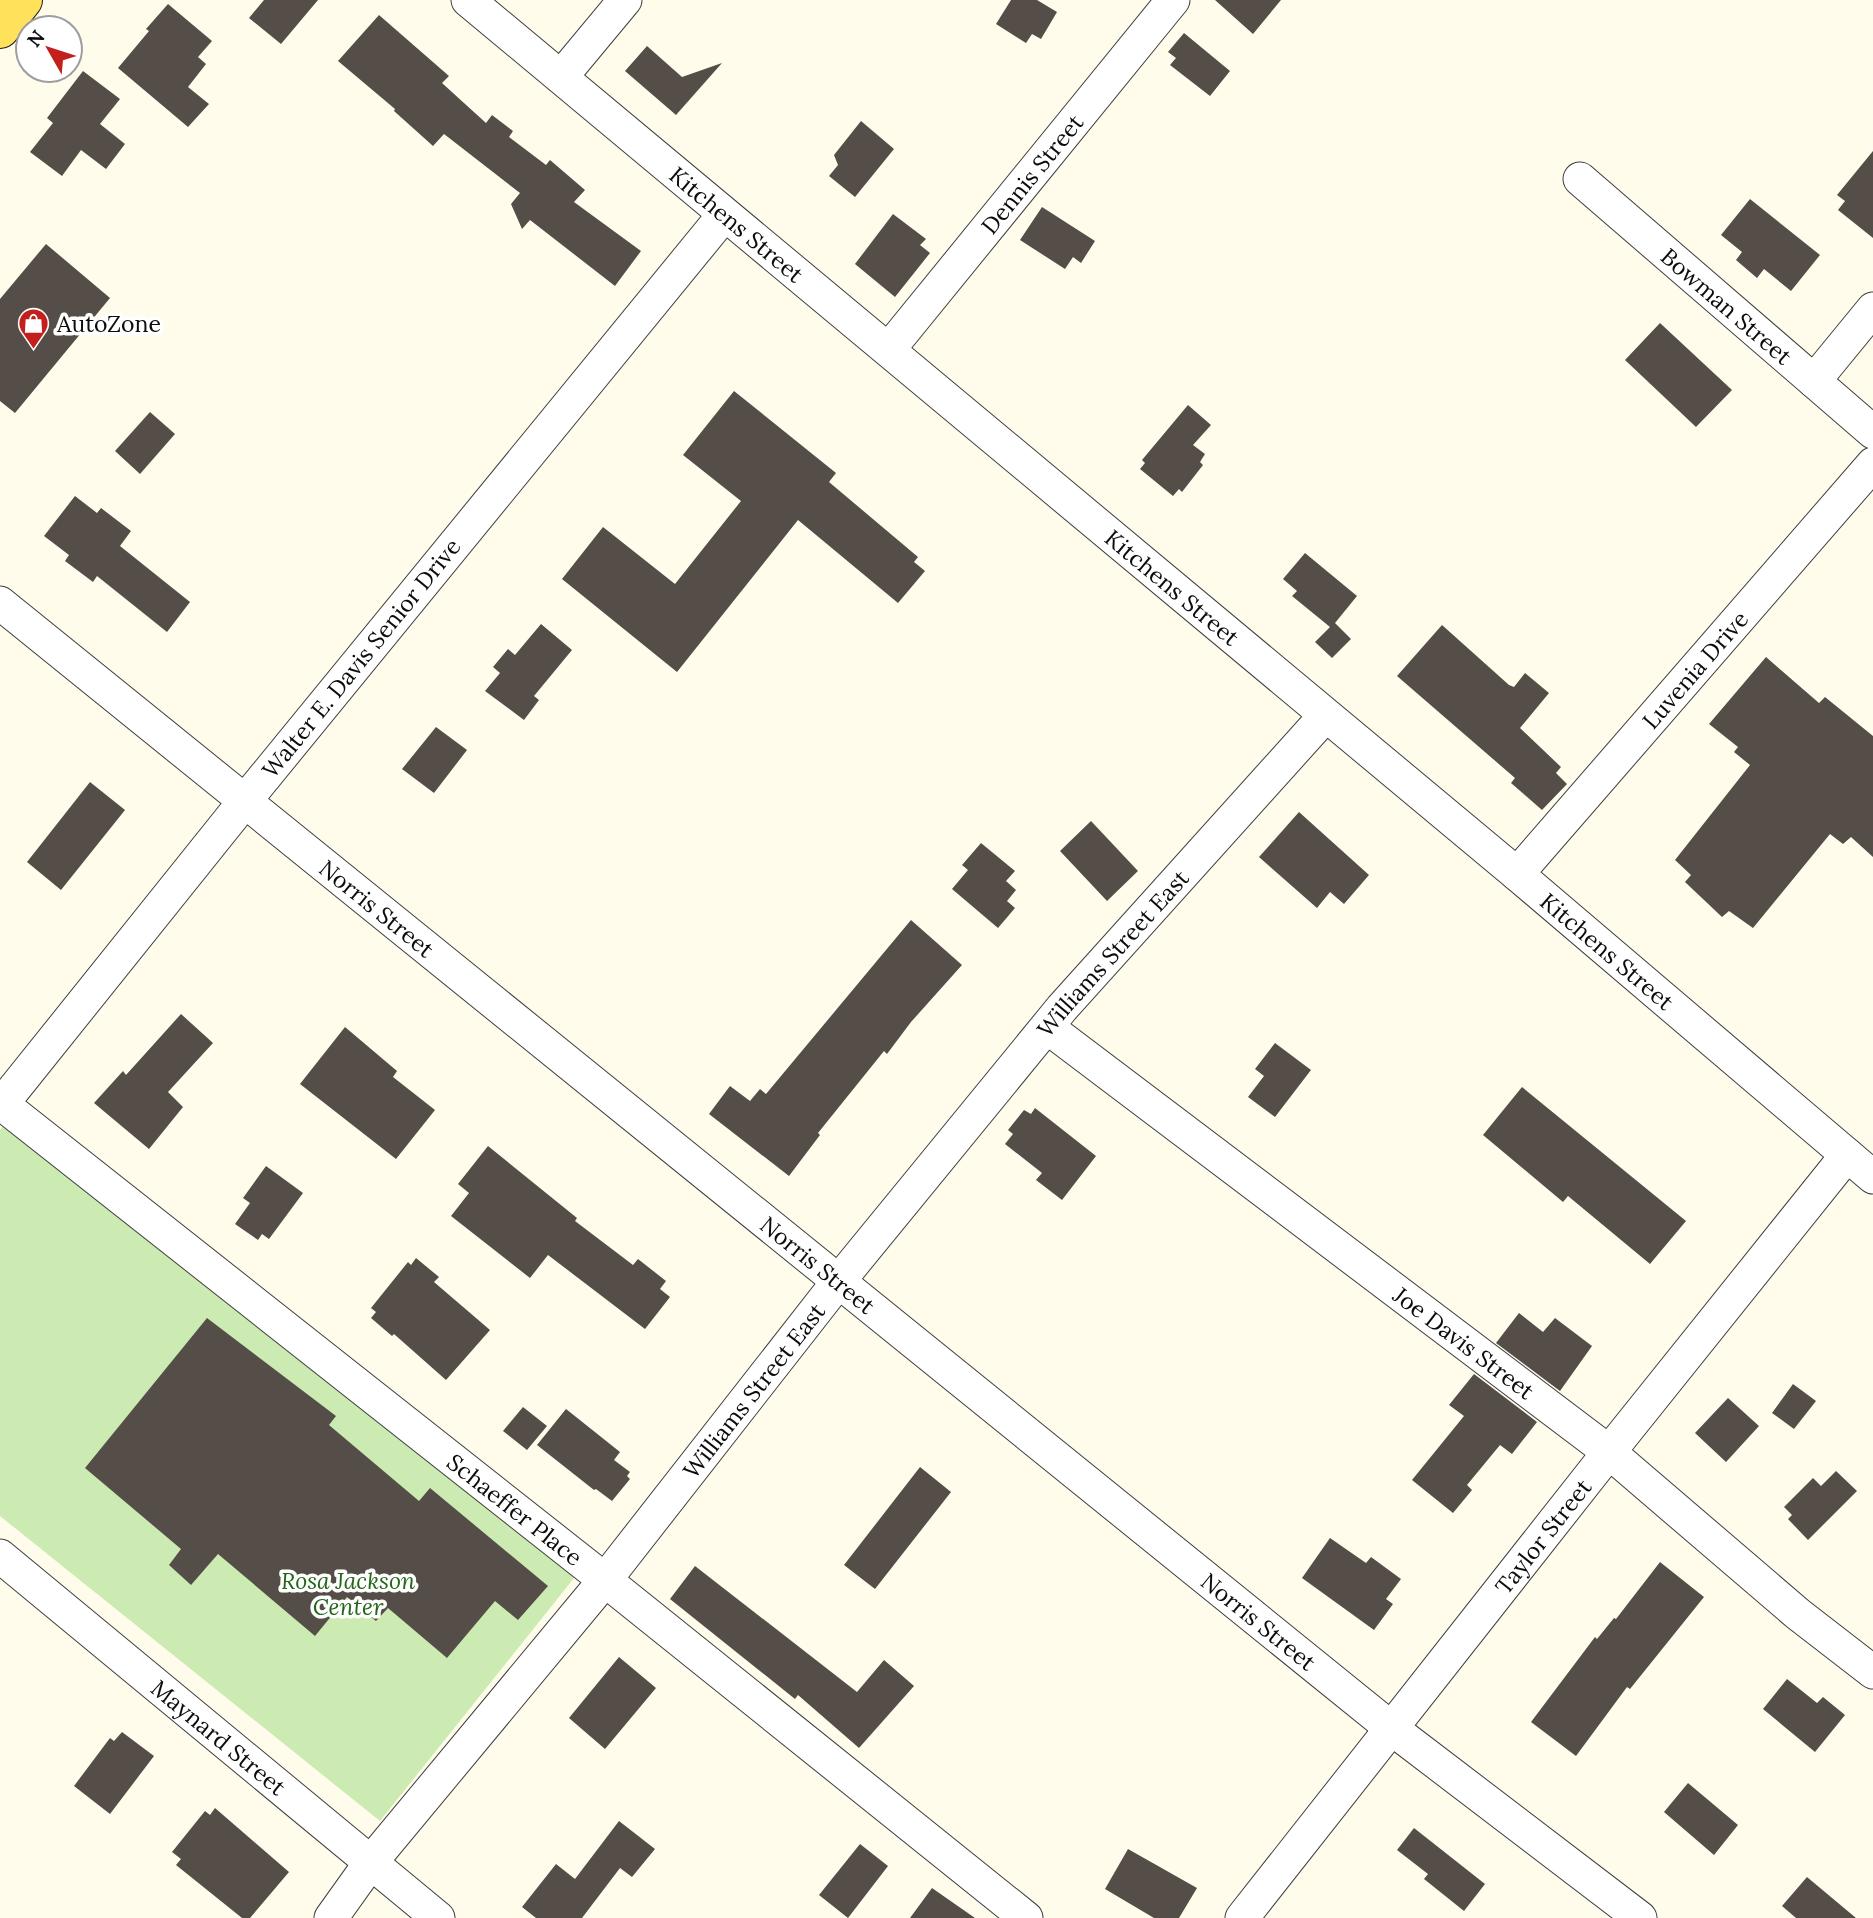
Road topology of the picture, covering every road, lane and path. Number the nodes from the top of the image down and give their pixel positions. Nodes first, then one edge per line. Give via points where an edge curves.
1 (23, 0) edge
2 (468, 0) edge
3 (625, 0) edge
4 (1173, 0) edge
5 (0, 29) edge
6 (561, 77) junction
7 (1580, 179) dead end
8 (724, 215) junction
9 (1873, 309) edge
10 (888, 349) junction
11 (1814, 381) junction
12 (1873, 432) edge
13 (1873, 464) edge
14 (0, 603) edge
15 (1325, 716) junction
16 (244, 802) junction
17 (1517, 874) junction
18 (1047, 1027) junction
19 (5, 1091) edge
20 (1847, 1154) junction
21 (1873, 1177) edge
22 (838, 1282) junction
23 (1609, 1452) junction
24 (0, 1556) edge
25 (605, 1580) junction
26 (1873, 1672) edge
27 (1391, 1728) junction
28 (372, 1863) junction
29 (331, 1918) edge
30 (438, 1918) edge
31 (1026, 1918) edge
32 (1242, 1918) edge
33 (1640, 1918) edge

1 - 5 main road
2 - 6 street, Kitchens Street
3 - 6 street
4 - 10 street, Dennis Street
6 - 8 street, Kitchens Street
7 - 11 street, Bowman Street
8 - 10 street, Kitchens Street
8 - 16 street, Walter E. Davis Senior Drive
9 - 11 street
10 - 15 street, Kitchens Street
11 - 12 street, Bowman Street
13 - 17 street, Luvenia Drive
14 - 16 street, Norris Street
15 - 17 street, Kitchens Street
15 - 18 street, Williams Street East
16 - 19 street, Walter E. Davis Senior Drive
16 - 22 street, Norris Street
17 - 20 street, Kitchens Street
18 - 22 street, Williams Street East
18 - 23 street, Joe Davis Street
19 - 25 street, Schaeffer Place
20 - 21 street, Kitchens Street
20 - 23 street, Taylor Street
22 - 25 street, Williams Street East
22 - 27 street, Norris Street
23 - 26 street, Joe Davis Street
23 - 27 street, Taylor Street
24 - 28 street, Maynard Street
25 - 28 street, Williams Street East
25 - 31 street, Schaeffer Place
27 - 32 street, Taylor Street
27 - 33 street, Norris Street
28 - 29 street, Williams Street East
28 - 30 street, Maynard Street

